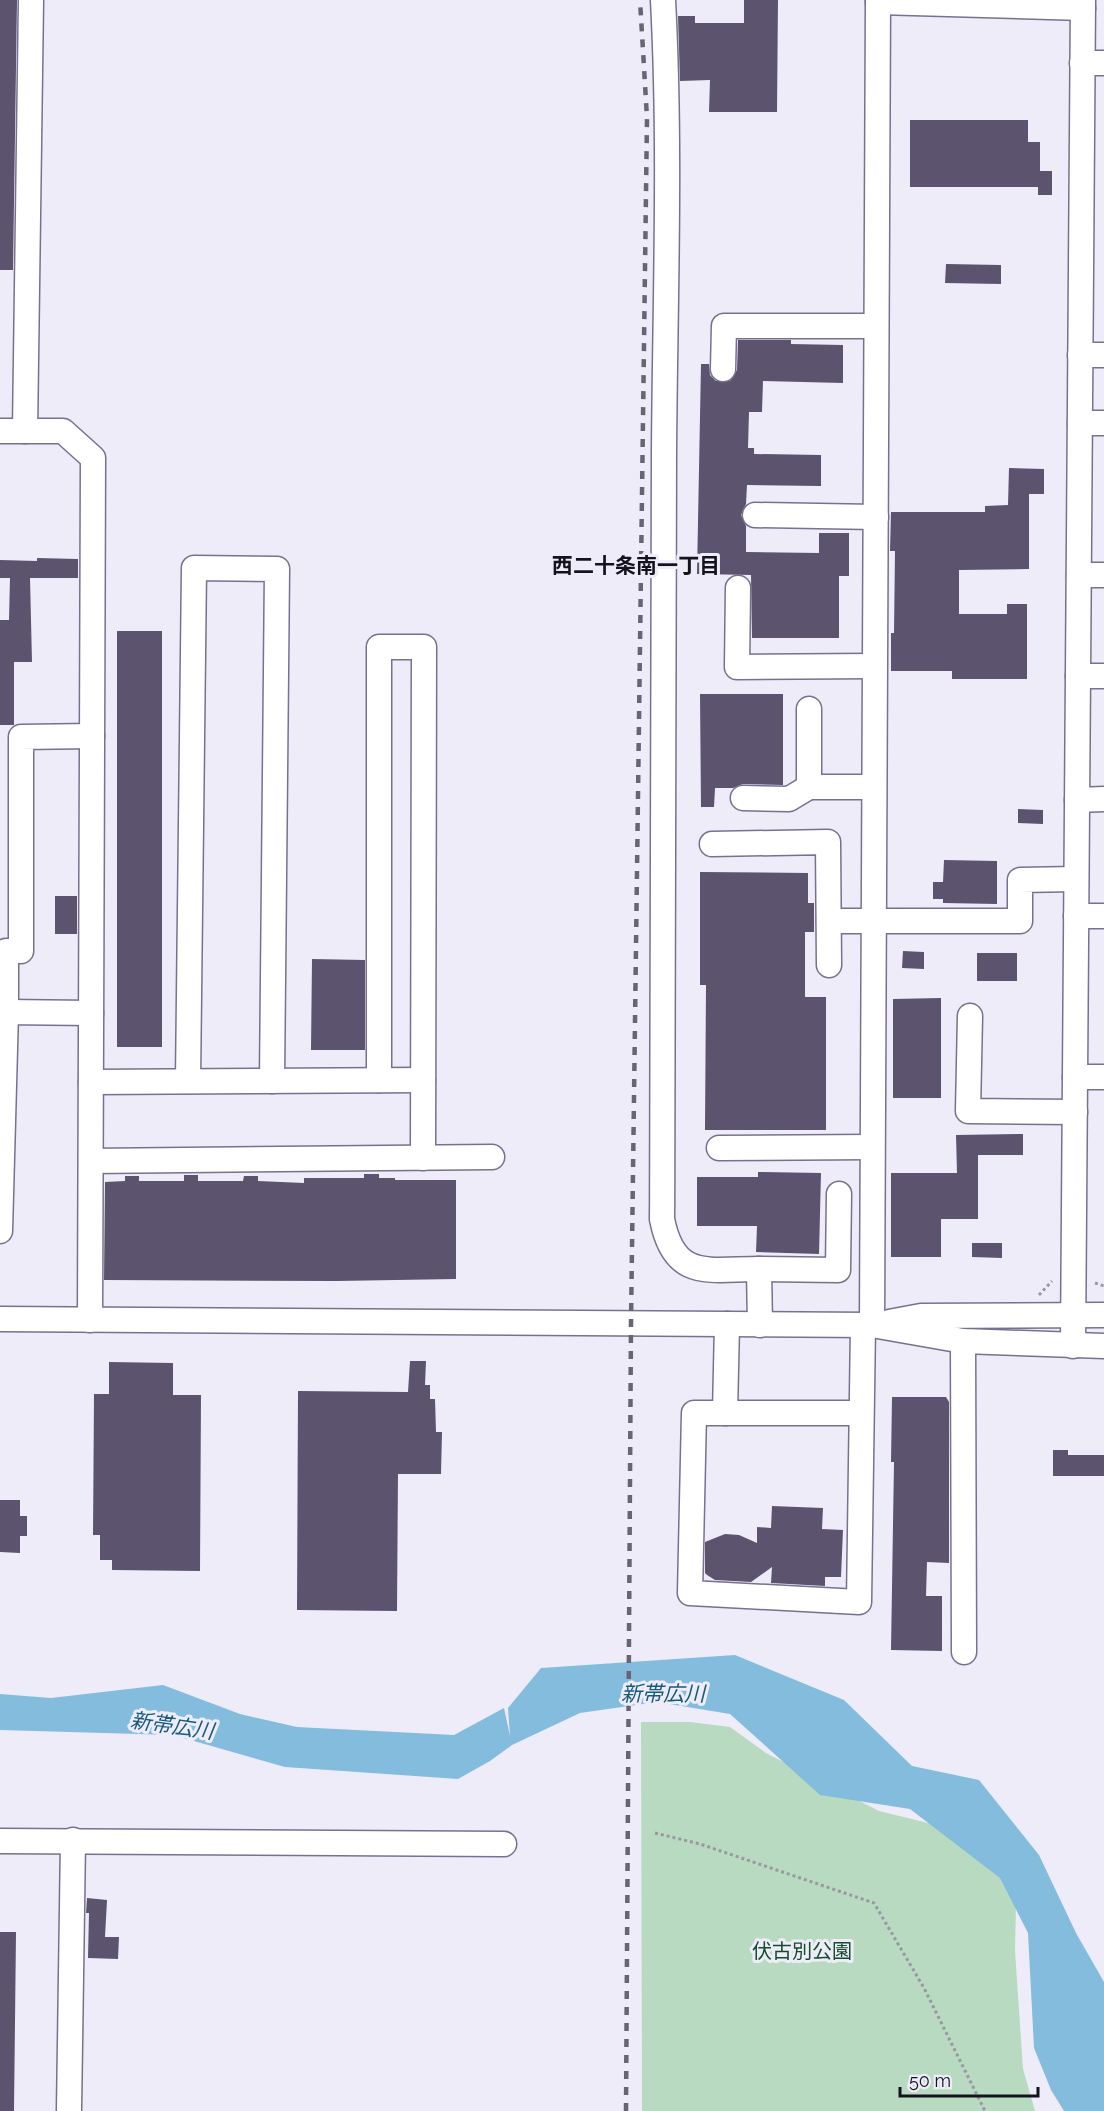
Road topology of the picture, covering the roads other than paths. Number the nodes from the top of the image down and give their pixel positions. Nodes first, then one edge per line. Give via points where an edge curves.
1 (31, 0) edge
2 (663, 0) edge
3 (878, 1) edge
4 (1083, 4) edge
5 (1093, 63) edge
6 (1093, 155) edge
7 (876, 326) junction
8 (1092, 355) edge
9 (723, 369) dead end
10 (1080, 423) junction
11 (1104, 423) edge
12 (25, 431) junction
13 (0, 432) edge
14 (755, 515) dead end
15 (876, 516) junction
16 (1079, 575) junction
17 (1104, 575) edge
18 (738, 588) dead end
19 (874, 666) junction
20 (1078, 676) junction
21 (1104, 676) edge
22 (809, 708) dead end
23 (92, 736) junction
24 (873, 787) junction
25 (808, 788) junction
26 (743, 798) dead end
27 (1104, 799) edge
28 (1077, 800) junction
29 (712, 844) dead end
30 (1077, 879) junction
31 (1076, 916) junction
32 (1104, 916) edge
33 (829, 921) junction
34 (873, 921) junction
35 (829, 965) dead end
36 (6, 1012) junction
37 (91, 1013) junction
38 (970, 1016) dead end
39 (1075, 1077) junction
40 (1104, 1077) edge
41 (379, 1080) junction
42 (423, 1080) junction
43 (188, 1081) junction
44 (272, 1081) junction
45 (91, 1082) junction
46 (1075, 1112) junction
47 (872, 1147) junction
48 (719, 1148) dead end
49 (492, 1157) dead end
50 (423, 1158) junction
51 (91, 1161) junction
52 (839, 1194) dead end
53 (0, 1231) edge
54 (759, 1269) junction
55 (1074, 1314) junction
56 (1104, 1315) edge
57 (0, 1319) edge
58 (90, 1320) junction
59 (728, 1324) junction
60 (759, 1324) junction
61 (867, 1325) junction
62 (963, 1341) junction
63 (1073, 1346) junction
64 (1104, 1346) edge
65 (725, 1413) junction
66 (861, 1413) junction
67 (964, 1652) dead end
68 (73, 1840) junction
69 (0, 1841) edge
70 (504, 1844) dead end
71 (69, 2111) edge

1 - 12 street
2 - 54 street via 669,111 662,1219 666,1242 691,1268
3 - 4 street
3 - 7 street
4 - 5 street
5 - 6 street
6 - 8 street
7 - 9 street via 724,326
7 - 15 street
8 - 10 street
10 - 11 street
10 - 16 street
12 - 13 street
12 - 23 street via 63,431 93,458
14 - 15 street
15 - 19 street
16 - 17 street
16 - 20 street
18 - 19 street via 738,667
19 - 24 street
20 - 21 street
20 - 28 street
22 - 25 street
23 - 36 street via 21,736 21,951 6,951
23 - 37 street
24 - 25 street
24 - 34 street
25 - 26 street via 789,798
27 - 28 street
28 - 30 street
29 - 33 street via 828,842
30 - 31 street
30 - 34 street via 1020,880 1020,921
31 - 32 street
31 - 39 street
33 - 34 street
33 - 35 street
34 - 47 street
36 - 37 street
36 - 53 street
37 - 45 street
38 - 46 street via 968,1111
39 - 40 street
39 - 46 street
41 - 42 street
41 - 42 street via 379,647 424,647
41 - 44 street
42 - 50 street
43 - 44 street
43 - 44 street via 194,568 277,569
43 - 45 street
45 - 51 street
46 - 55 street
47 - 48 street
47 - 61 street
49 - 50 street
50 - 51 street
51 - 58 street
52 - 54 street via 838,1270
54 - 60 street
55 - 56 street
55 - 61 street via 921,1316
55 - 63 street
57 - 58 street
58 - 59 street
59 - 60 street
59 - 65 street
60 - 61 street
61 - 62 street
61 - 66 street
62 - 63 street
62 - 67 street
63 - 64 street
65 - 66 street
65 - 66 street via 694,1413 690,1593 859,1602
68 - 69 street
68 - 70 street
68 - 71 street

